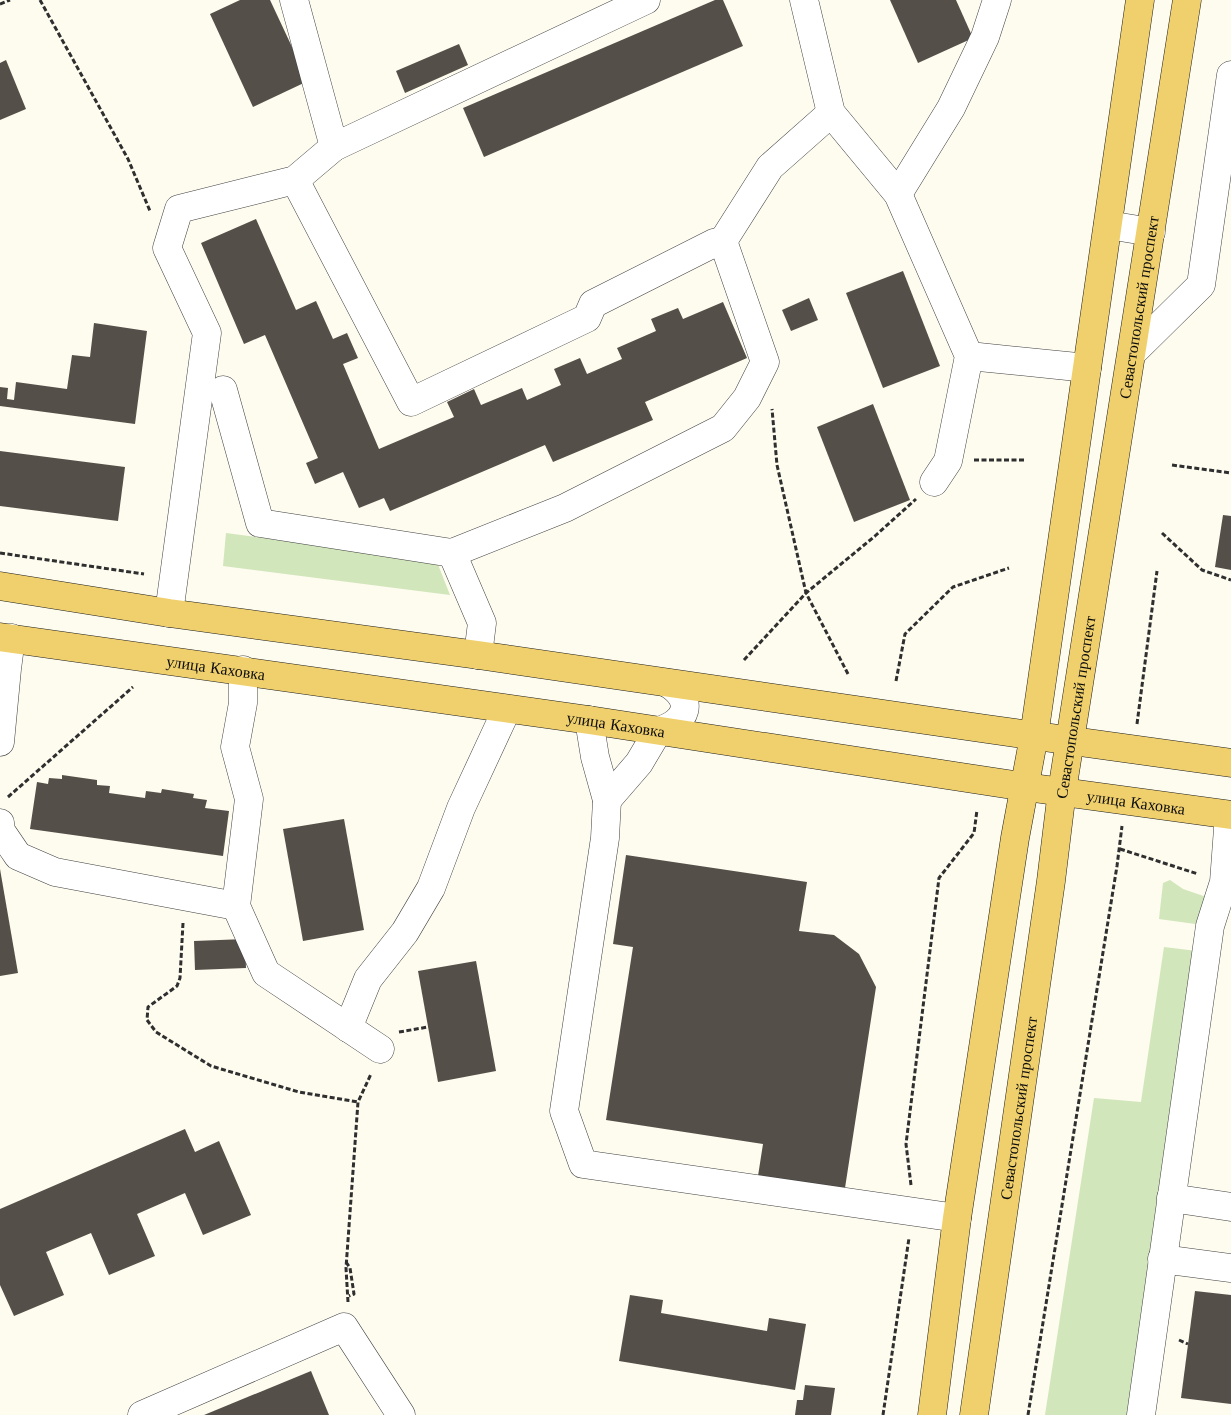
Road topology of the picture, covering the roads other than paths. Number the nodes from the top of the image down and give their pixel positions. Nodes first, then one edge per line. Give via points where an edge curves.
1 (294, 0) edge
2 (646, 0) edge
3 (804, 0) edge
4 (997, 0) edge
5 (1140, 0) edge
6 (1187, 0) edge
7 (1231, 75) edge
8 (831, 113) junction
9 (334, 147) junction
10 (295, 180) junction
11 (898, 194) junction
12 (1108, 225) junction
13 (1151, 232) junction
14 (723, 241) junction
15 (1132, 352) junction
16 (970, 356) junction
17 (1087, 368) junction
18 (223, 390) dead end
19 (941, 471) road end
20 (452, 553) junction
21 (0, 586) edge
22 (169, 613) junction
23 (6, 638) edge
24 (478, 655) junction
25 (243, 670) junction
26 (667, 683) junction
27 (507, 709) junction
28 (589, 720) junction
29 (658, 731) junction
30 (1034, 736) junction
31 (1070, 741) junction
32 (0, 742) edge
33 (1231, 763) edge
34 (1026, 787) junction
35 (1062, 791) junction
36 (608, 800) junction
37 (4, 810) edge
38 (1230, 815) edge
39 (236, 906) junction
40 (348, 1028) junction
41 (376, 1060) road end
42 (1171, 1198) junction
43 (1231, 1207) edge
44 (957, 1218) junction
45 (1162, 1259) junction
46 (1231, 1268) edge
47 (142, 1415) edge
48 (401, 1415) edge
49 (932, 1415) edge
50 (974, 1415) edge
51 (1141, 1415) edge

1 - 9 lane
2 - 9 lane
3 - 8 lane
4 - 11 lane via 985,36 951,108
5 - 12 main road
6 - 13 main road, Севастопольский проспект
7 - 15 lane via 1200,285
8 - 11 lane
8 - 14 lane via 770,167
9 - 10 lane
10 - 14 lane via 411,402 587,318 593,304
10 - 22 lane via 178,209 167,248 207,333
11 - 16 lane
12 - 13 lane
12 - 17 main road
13 - 15 main road, Севастопольский проспект
14 - 20 lane via 765,362 747,398 723,428 565,508
15 - 31 main road, Севастопольский проспект
16 - 17 lane
16 - 19 lane
17 - 30 main road
18 - 20 lane via 260,523
20 - 24 lane via 482,622
21 - 22 main road
22 - 24 main road
23 - 25 main road, улица Каховка
23 - 32 lane via 7,669
24 - 26 main road
25 - 27 main road, улица Каховка
25 - 39 lane via 243,703 234,747 250,799
26 - 29 lane via 681,694 684,711 674,725
26 - 30 main road
27 - 28 main road, улица Каховка
27 - 40 lane via 461,808 431,888 405,932 368,979
28 - 29 main road, улица Каховка
28 - 36 lane via 595,757
29 - 34 main road, улица Каховка
29 - 36 lane via 639,763
30 - 31 main road
30 - 34 main road
31 - 33 main road
31 - 35 main road, Севастопольский проспект
34 - 35 main road, улица Каховка
34 - 44 main road via 1015,838
35 - 38 main road, улица Каховка
35 - 50 main road, Севастопольский проспект
36 - 44 lane via 564,1111 583,1164
37 - 39 lane via 1,831 18,856 55,872
38 - 42 lane via 1224,882 1211,921
39 - 40 lane via 266,973
40 - 41 lane
42 - 43 lane
42 - 45 lane
44 - 49 main road
45 - 46 lane
45 - 51 lane
47 - 48 lane via 344,1327

